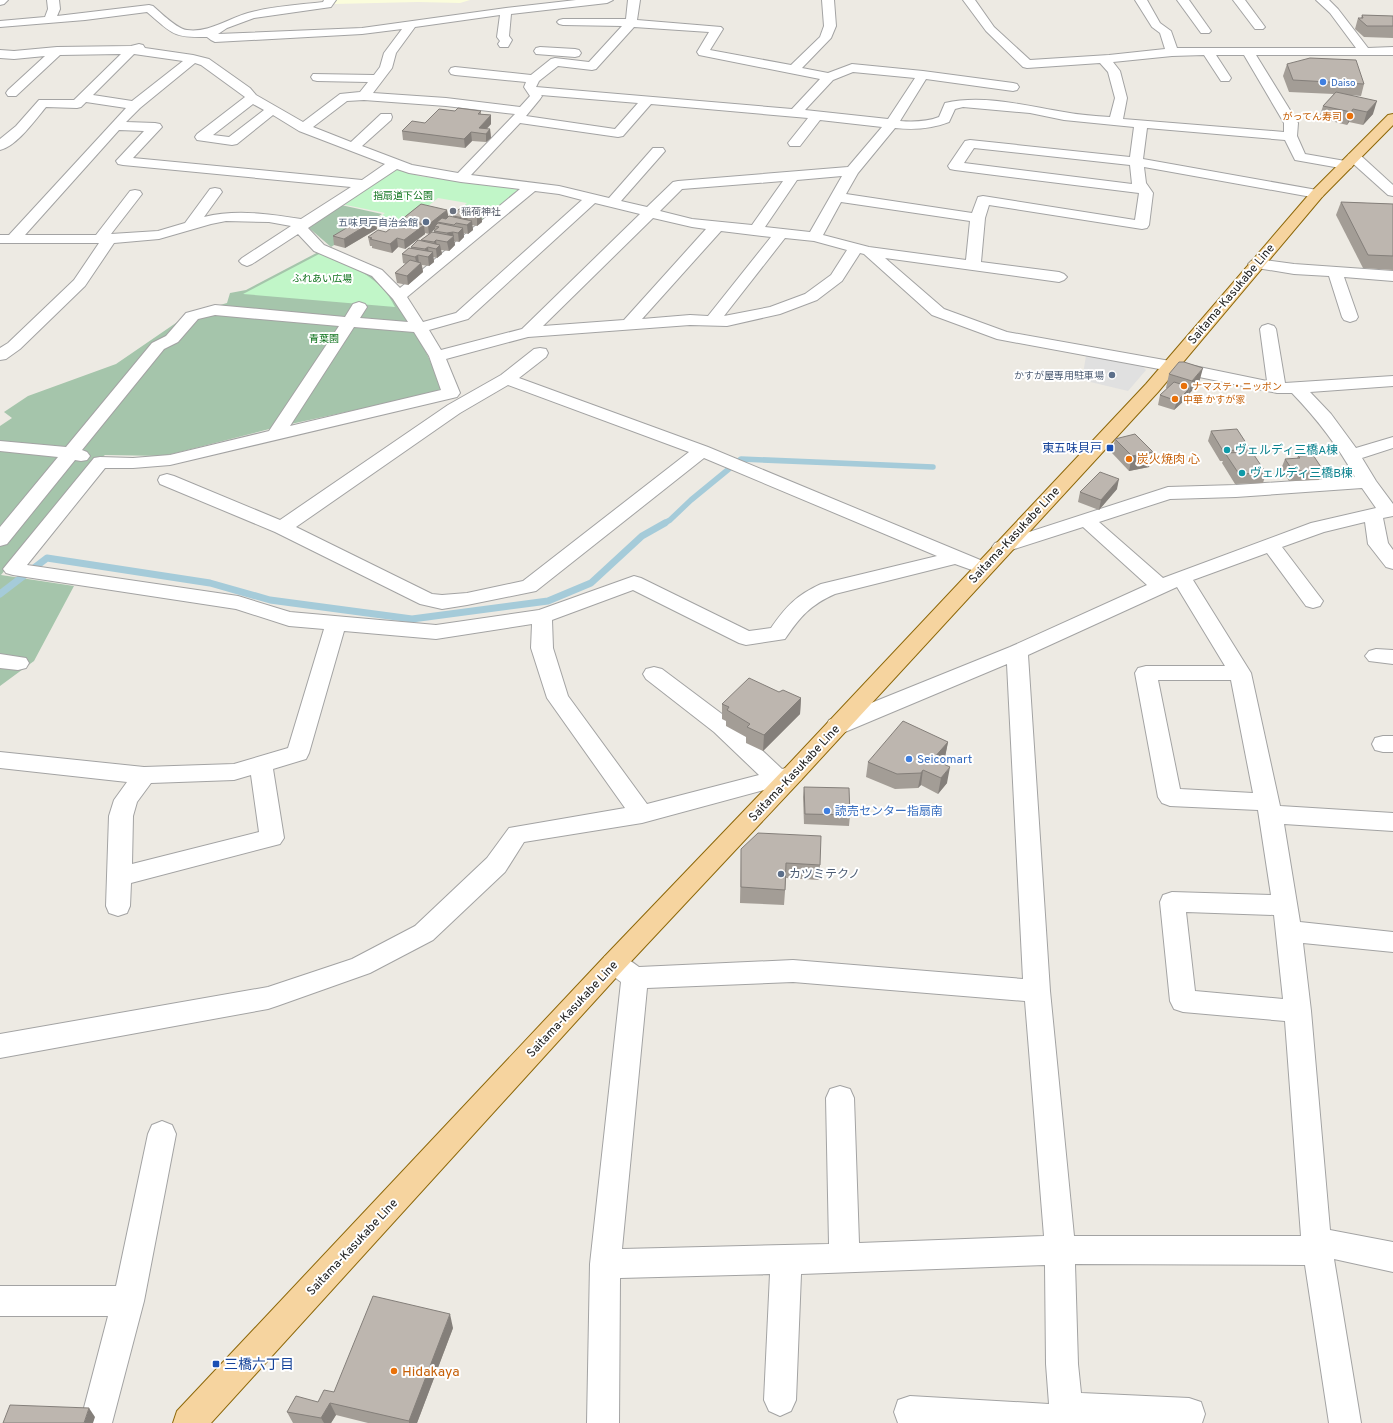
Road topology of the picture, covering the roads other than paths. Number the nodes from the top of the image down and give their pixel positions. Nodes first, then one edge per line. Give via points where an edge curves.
1 (53, 0) edge
2 (330, 0) edge
3 (607, 0) edge
4 (634, 0) edge
5 (828, 0) edge
6 (969, 0) edge
7 (1141, 0) edge
8 (1183, 0) edge
9 (1240, 0) edge
10 (1322, 0) edge
11 (240, 5) dead end
12 (506, 11) junction
13 (248, 15) junction
14 (50, 20) junction
15 (563, 22) dead end
16 (0, 24) edge
17 (631, 24) junction
18 (411, 25) junction
19 (1259, 27) dead end
20 (1205, 30) dead end
21 (213, 35) junction
22 (265, 35) junction
23 (504, 44) dead end
24 (131, 50) junction
25 (57, 51) junction
26 (540, 51) dead end
27 (1393, 51) edge
28 (1172, 52) junction
29 (1208, 52) junction
30 (1248, 52) junction
31 (1277, 52) junction
32 (1365, 52) junction
33 (0, 54) edge
34 (14, 55) junction
35 (602, 55) junction
36 (193, 59) junction
37 (1104, 60) junction
38 (1286, 61) dead end
39 (1027, 64) junction
40 (0, 68) edge
41 (794, 69) junction
42 (455, 72) dead end
43 (922, 75) junction
44 (317, 77) dead end
45 (829, 77) junction
46 (1225, 78) dead end
47 (378, 79) junction
48 (533, 85) junction
49 (1013, 87) junction
50 (12, 93) dead end
51 (364, 96) junction
52 (83, 98) junction
53 (252, 98) junction
54 (648, 100) junction
55 (135, 105) junction
56 (1004, 106) junction
57 (272, 110) junction
58 (795, 113) junction
59 (521, 115) junction
60 (816, 116) junction
61 (386, 117) dead end
62 (1393, 118) edge
63 (1116, 122) junction
64 (891, 124) junction
65 (1141, 124) junction
66 (117, 126) junction
67 (304, 128) junction
68 (1290, 136) junction
69 (795, 143) dead end
70 (0, 146) edge
71 (352, 148) junction
72 (658, 151) dead end
73 (1350, 161) junction
74 (1136, 162) junction
75 (395, 164) junction
76 (852, 171) junction
77 (792, 177) junction
78 (461, 178) junction
79 (366, 184) junction
80 (532, 187) junction
81 (1144, 189) junction
82 (215, 192) dead end
83 (1393, 192) edge
84 (135, 194) dead end
85 (1317, 194) junction
86 (837, 197) junction
87 (593, 198) junction
88 (612, 203) junction
89 (649, 213) junction
90 (978, 218) junction
91 (190, 226) junction
92 (302, 226) junction
93 (717, 226) junction
94 (756, 230) junction
95 (781, 234) junction
96 (814, 237) junction
97 (6, 239) edge
98 (104, 239) junction
99 (863, 249) junction
100 (247, 261) dead end
101 (1256, 264) junction
102 (973, 265) junction
103 (1335, 272) junction
104 (1393, 276) edge
105 (1059, 277) dead end
106 (399, 296) junction
107 (359, 307) dead end
108 (1350, 317) dead end
109 (713, 320) junction
110 (350, 322) junction
111 (629, 324) junction
112 (419, 328) junction
113 (1268, 329) dead end
114 (528, 332) junction
115 (540, 353) dead end
116 (0, 355) edge
117 (437, 356) junction
118 (1170, 366) junction
119 (507, 379) junction
120 (1393, 381) edge
121 (1277, 388) junction
122 (1297, 388) junction
123 (275, 436) junction
124 (1393, 442) edge
125 (0, 446) edge
126 (702, 451) junction
127 (72, 453) junction
128 (1352, 455) junction
129 (100, 462) junction
130 (167, 480) dead end
131 (1367, 482) junction
132 (1385, 512) edge
133 (1086, 520) junction
134 (282, 528) junction
135 (0, 540) edge
136 (1271, 545) junction
137 (1002, 547) junction
138 (956, 557) junction
139 (1393, 563) edge
140 (983, 568) junction
141 (1171, 582) junction
142 (1313, 601) dead end
143 (542, 616) junction
144 (336, 623) junction
145 (1016, 652) junction
146 (1240, 673) junction
147 (654, 674) dead end
148 (837, 726) junction
149 (0, 760) edge
150 (261, 764) junction
151 (144, 775) junction
152 (785, 776) junction
153 (1269, 808) junction
154 (642, 814) junction
155 (1393, 822) edge
156 (118, 877) junction
157 (1284, 905) junction
158 (118, 906) dead end
159 (1289, 931) junction
160 (1393, 942) edge
161 (625, 971) junction
162 (1037, 991) junction
163 (1298, 1011) junction
164 (0, 1046) edge
165 (840, 1098) dead end
166 (162, 1134) dead end
167 (1316, 1246) junction
168 (1060, 1250) junction
169 (1393, 1257) edge
170 (844, 1258) junction
171 (786, 1260) junction
172 (605, 1264) junction
173 (0, 1301) edge
174 (128, 1301) junction
175 (780, 1400) dead end
176 (910, 1412) dead end
177 (1189, 1414) dead end
178 (1066, 1418) edge
179 (96, 1423) edge
180 (189, 1423) edge
181 (603, 1423) edge
182 (1345, 1423) edge

1 - 14 street via 54,9
2 - 13 street via 327,5
3 - 12 street
4 - 17 street
5 - 41 street via 830,26 825,38
6 - 39 street via 990,29
7 - 28 street via 1156,25 1165,31
8 - 20 street
9 - 19 street
10 - 32 street via 1334,11
11 - 13 street
12 - 18 street
12 - 23 street
13 - 21 street via 226,23
13 - 22 street
14 - 16 street
14 - 21 street via 149,8 176,31
15 - 17 street
17 - 35 street
17 - 41 street via 717,29 704,52
18 - 22 street via 362,31
18 - 47 street via 390,53 386,68
21 - 22 street
21 - 24 street
24 - 25 street
24 - 36 street
24 - 52 street
25 - 34 street
25 - 50 street
26 - 35 street
27 - 32 street
28 - 29 street
28 - 37 street
29 - 30 street
29 - 46 street
30 - 31 street
30 - 68 street via 1291,123
31 - 32 street
31 - 38 street
33 - 34 street
34 - 40 street
35 - 48 street via 592,66 555,62
36 - 53 street via 204,62
36 - 55 street
37 - 39 street
37 - 63 street via 1114,71 1122,98
39 - 49 street
41 - 45 street
42 - 48 street
43 - 45 street via 852,68
43 - 49 street
43 - 64 street
44 - 47 street
45 - 58 street
47 - 51 street
48 - 54 street
48 - 59 street via 536,96
49 - 56 street
51 - 59 street via 446,102
51 - 67 street via 344,97
52 - 55 street
52 - 70 street via 77,104 44,104 21,129
53 - 57 street
53 - 57 street via 202,137 232,141
54 - 58 street
54 - 59 street via 618,133
55 - 66 street
56 - 63 street
56 - 64 street via 963,103 950,106 944,119 934,123 912,126
57 - 67 street
58 - 60 street
59 - 78 street
60 - 64 street
60 - 69 street
61 - 71 street
62 - 73 main road, Saitama-Kasukabe Line
63 - 65 street
64 - 76 street
65 - 68 street
65 - 74 street
66 - 79 street via 155,127 123,161
66 - 97 street
67 - 71 street
68 - 73 street via 1300,158
71 - 75 street
72 - 88 street
73 - 83 street
73 - 85 main road, Saitama-Kasukabe Line
74 - 81 street via 1139,183
74 - 81 street via 970,144 955,166
74 - 85 street
75 - 78 street
75 - 79 street
76 - 77 street
76 - 86 street
77 - 89 street via 678,185
77 - 94 street
78 - 80 street
79 - 92 street
80 - 87 street
80 - 106 street
81 - 90 street via 1146,193 1142,226 983,200
82 - 91 street
84 - 98 street
85 - 101 main road, Saitama-Kasukabe Line
86 - 90 street
86 - 96 street
87 - 88 street
87 - 112 street via 462,316
88 - 89 street
89 - 93 street
89 - 114 street
90 - 102 street
91 - 92 street via 226,217 269,218
91 - 98 street via 159,235
92 - 100 street
92 - 106 street via 319,248 376,273
93 - 94 street
93 - 111 street
94 - 95 street
95 - 96 street
95 - 109 street
96 - 99 street
97 - 98 street
98 - 116 street via 80,283 14,346
99 - 102 street
99 - 109 street via 837,278 811,298 774,311 728,321
99 - 118 street via 938,312 1003,336
101 - 103 street
101 - 118 main road, Saitama-Kasukabe Line
102 - 105 street
103 - 104 street
103 - 108 street
106 - 112 street
107 - 110 street
109 - 111 street
110 - 112 street
110 - 123 street
110 - 127 street via 215,310 192,316 172,339 158,346
111 - 114 street
112 - 117 street
113 - 121 street
114 - 117 street
115 - 119 street
117 - 123 street via 451,393
118 - 121 street
118 - 137 main road, Saitama-Kasukabe Line
119 - 126 street
119 - 134 street via 454,409
120 - 122 street
121 - 122 street
122 - 128 street via 1325,418
123 - 129 street via 170,460
124 - 128 street
125 - 127 street
126 - 134 street via 542,578 529,586 467,599 442,602 427,599
126 - 138 street
127 - 129 street
127 - 135 street
128 - 131 street
129 - 144 street via 13,569 238,603 289,619
130 - 134 street
131 - 132 street
131 - 133 street via 1168,493
132 - 136 street via 1318,527
132 - 139 street via 1378,544
133 - 137 street
133 - 141 street
136 - 141 street
136 - 142 street
137 - 140 main road, Saitama-Kasukabe Line
138 - 140 street
138 - 143 street via 828,589 809,597 797,607 778,634 746,638 634,582
140 - 148 main road, Saitama-Kasukabe Line
141 - 145 street
141 - 146 street
143 - 144 street via 436,632
143 - 154 street via 542,648 558,698
144 - 150 street via 298,753
145 - 148 street
145 - 162 street
146 - 153 street
146 - 153 street via 1146,673 1170,797
147 - 152 street
148 - 152 main road, Saitama-Kasukabe Line
149 - 151 street
150 - 151 street via 234,772
150 - 156 street via 272,838
151 - 156 street via 126,800 122,816
152 - 154 street
152 - 161 main road, Saitama-Kasukabe Line
153 - 155 street
153 - 157 street
154 - 164 street via 517,834 496,865 424,933 361,966 268,998
156 - 158 street
157 - 159 street
157 - 163 street via 1172,902 1183,1001
159 - 160 street
159 - 163 street
161 - 162 street via 793,971
161 - 172 street
161 - 180 main road, Saitama-Kasukabe Line
162 - 168 street
163 - 167 street
165 - 170 street
166 - 174 street
167 - 168 street
167 - 169 street
167 - 182 street
168 - 170 street
168 - 178 street via 1062,1364
170 - 171 street
171 - 172 street
171 - 175 street
172 - 181 street
173 - 174 street
174 - 179 street
176 - 178 street
177 - 178 street

